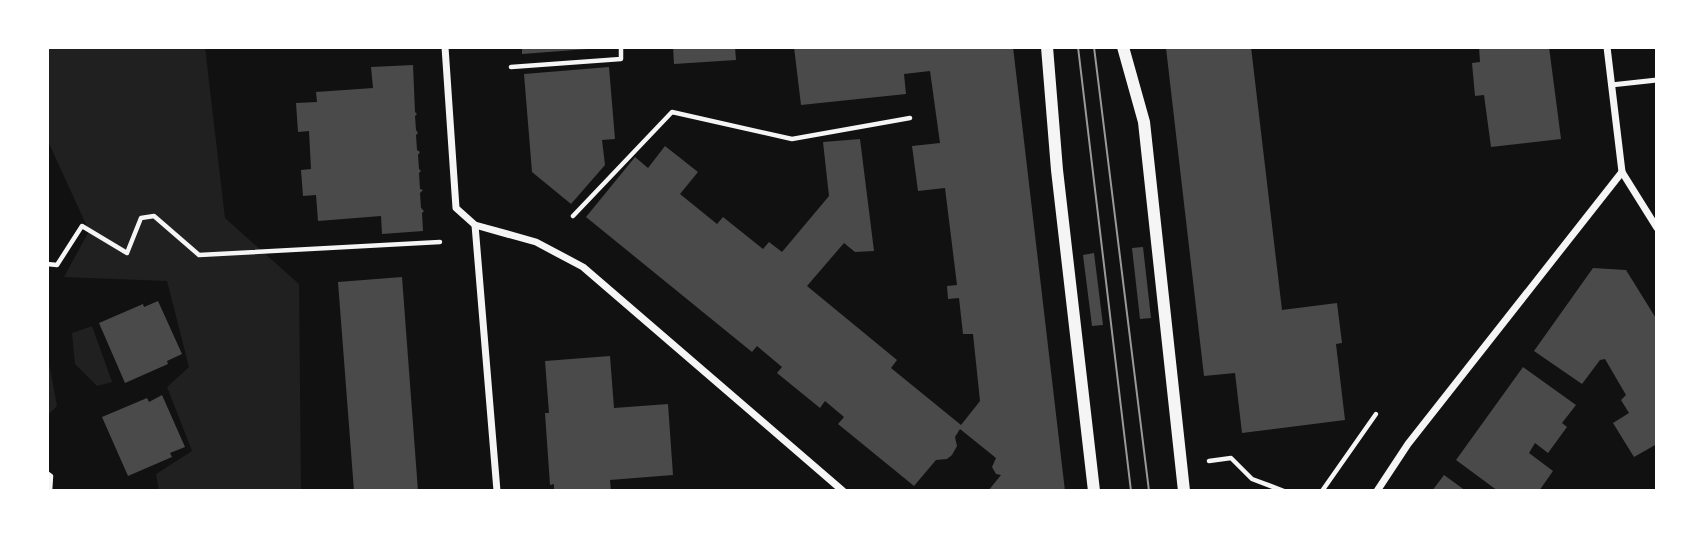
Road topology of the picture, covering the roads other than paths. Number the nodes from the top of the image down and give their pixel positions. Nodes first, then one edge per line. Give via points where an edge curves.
1 (445, 47) edge
2 (1047, 47) edge
3 (1123, 47) edge
4 (1607, 47) edge
5 (1657, 80) edge
6 (1611, 85) junction
7 (1622, 172) junction
8 (475, 225) junction
9 (1657, 228) edge
10 (497, 491) edge
11 (843, 491) edge
12 (1094, 491) edge
13 (1184, 491) edge
14 (1377, 491) edge

1 - 8 street via 456,208
2 - 12 street
3 - 13 street via 1144,122
4 - 6 street
5 - 6 lane
6 - 7 street
7 - 9 street
7 - 14 street via 1408,444
8 - 10 street
8 - 11 street via 536,242 583,267

